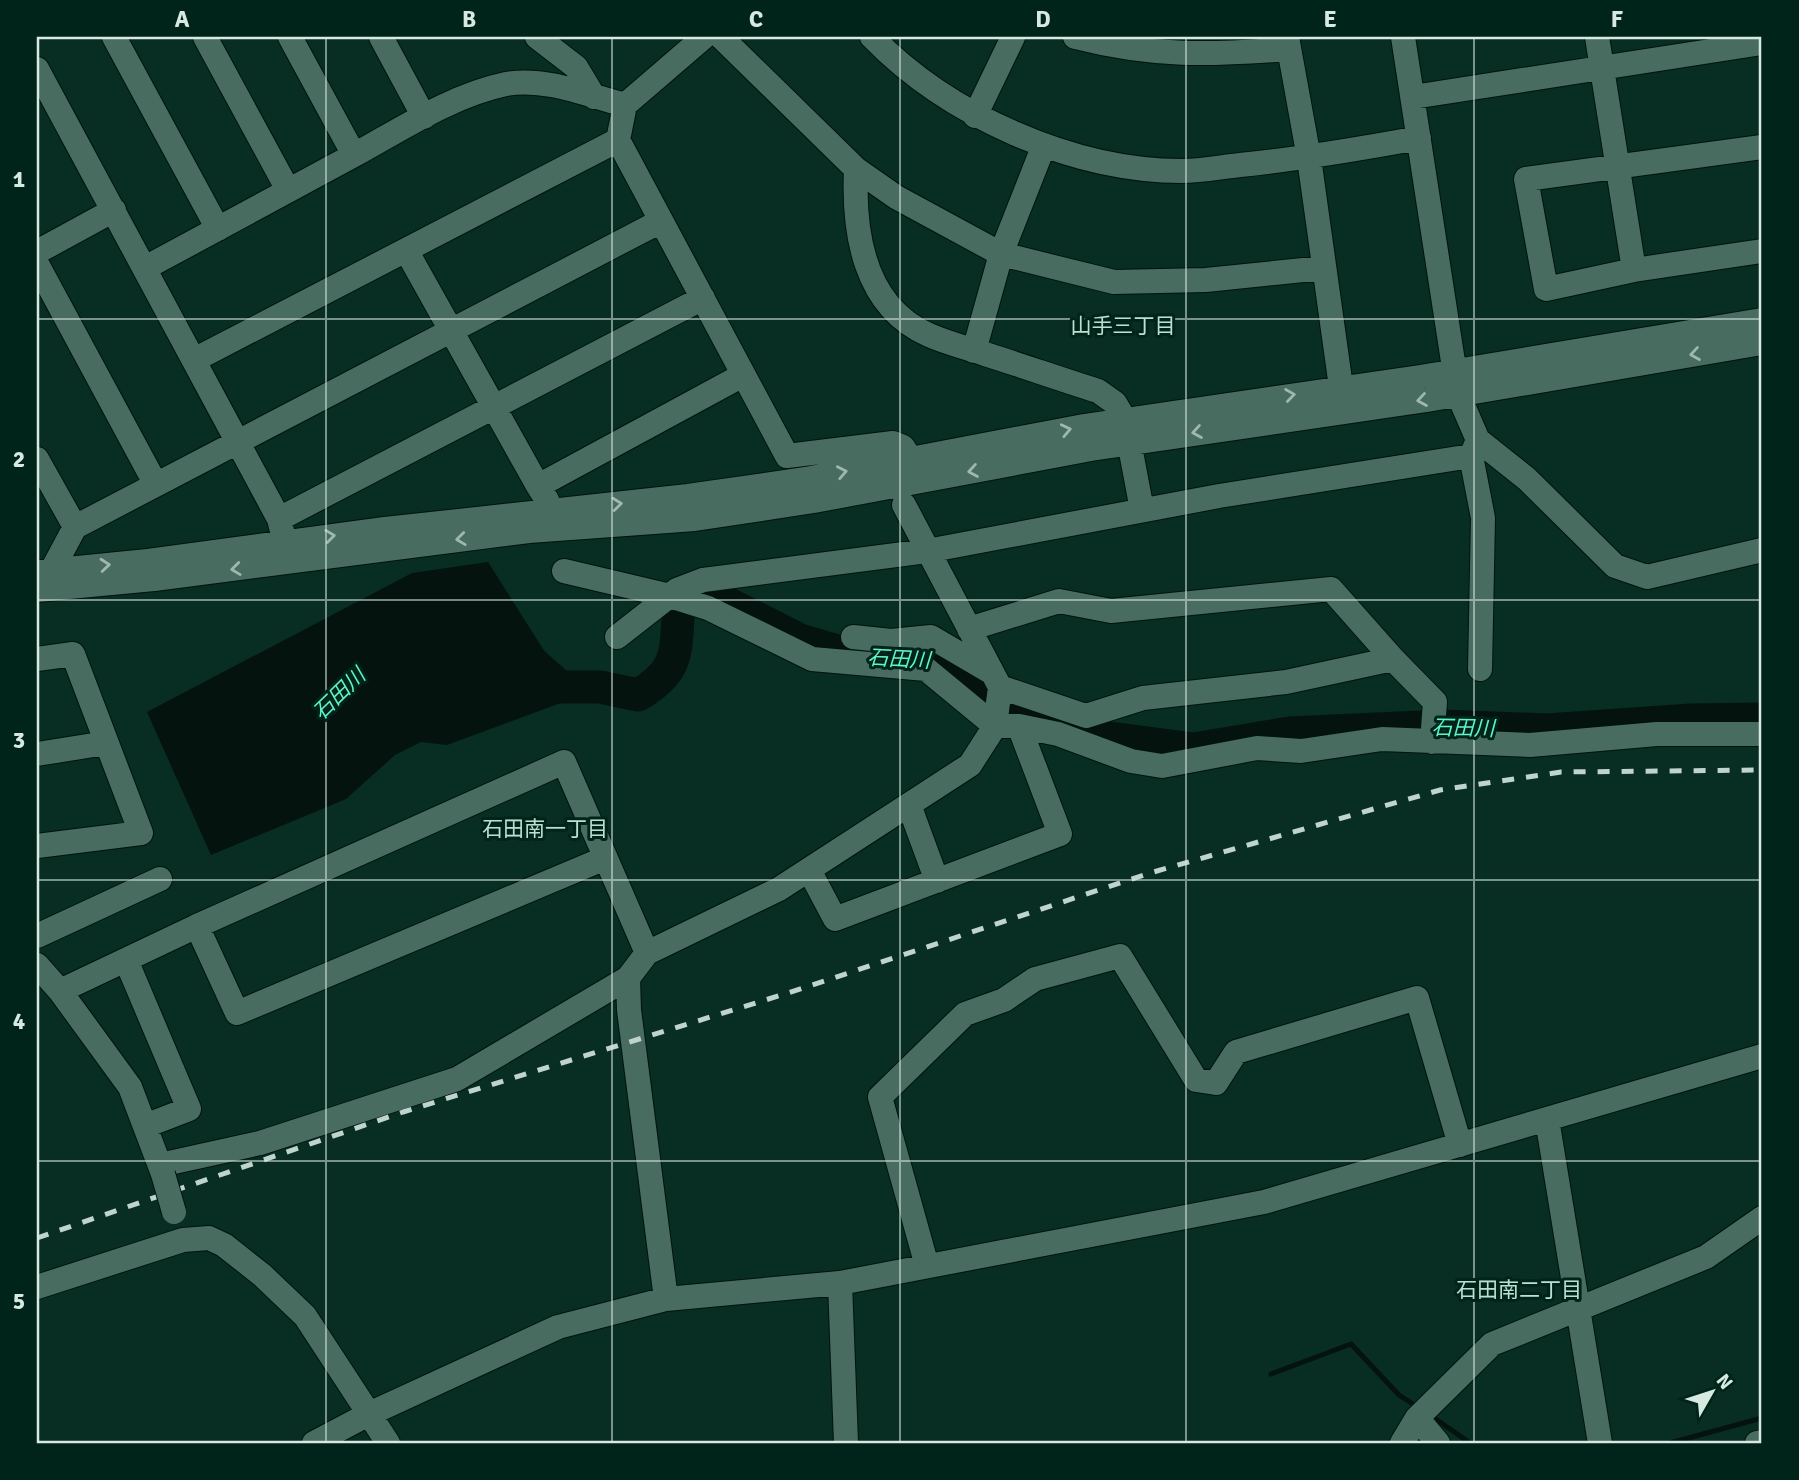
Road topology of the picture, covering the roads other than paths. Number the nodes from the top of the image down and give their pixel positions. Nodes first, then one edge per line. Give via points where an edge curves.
1 (114, 37) edge
2 (205, 37) edge
3 (290, 37) edge
4 (381, 37) edge
5 (537, 37) edge
6 (704, 37) edge
7 (721, 37) edge
8 (872, 37) edge
9 (1013, 37) edge
10 (1075, 37) edge
11 (1403, 37) edge
12 (1597, 37) edge
13 (1288, 43) edge
14 (1762, 43) edge
15 (37, 69) edge
16 (1601, 69) junction
17 (594, 97) junction
18 (1413, 97) junction
19 (625, 105) junction
20 (975, 116) junction
21 (424, 117) junction
22 (1419, 138) junction
23 (618, 140) junction
24 (1044, 145) junction
25 (1762, 147) edge
26 (354, 155) junction
27 (1309, 158) junction
28 (1616, 165) junction
29 (856, 169) junction
30 (288, 190) junction
31 (114, 210) junction
32 (661, 221) junction
33 (218, 229) junction
34 (406, 250) junction
35 (1762, 251) edge
36 (37, 252) edge
37 (1001, 254) junction
38 (37, 264) edge
39 (145, 268) junction
40 (1322, 268) junction
41 (1634, 270) junction
42 (703, 298) junction
43 (1762, 320) edge
44 (451, 330) junction
45 (1762, 343) edge
46 (974, 351) junction
47 (194, 360) junction
48 (743, 375) junction
49 (1457, 382) junction
50 (1341, 387) junction
51 (495, 407) junction
52 (1127, 431) junction
53 (238, 442) junction
54 (1474, 448) junction
55 (909, 458) junction
56 (37, 459) edge
57 (155, 483) junction
58 (538, 486) junction
59 (904, 505) dead end
60 (1142, 510) junction
61 (549, 511) junction
62 (75, 527) junction
63 (284, 541) junction
64 (1762, 550) edge
65 (927, 551) junction
66 (44, 571) edge
67 (564, 571) dead end
68 (37, 590) edge
69 (670, 596) junction
70 (969, 629) junction
71 (617, 637) dead end
72 (853, 637) dead end
73 (37, 659) edge
74 (1393, 659) junction
75 (1480, 669) dead end
76 (996, 680) junction
77 (1086, 716) junction
78 (995, 726) junction
79 (1019, 726) junction
80 (1058, 734) junction
81 (1762, 734) edge
82 (1433, 742) junction
83 (106, 743) junction
84 (37, 754) edge
85 (909, 804) junction
86 (40, 848) edge
87 (603, 859) junction
88 (809, 870) junction
89 (160, 879) dead end
90 (937, 881) junction
91 (197, 926) junction
92 (37, 936) edge
93 (647, 953) junction
94 (125, 960) junction
95 (37, 965) edge
96 (628, 978) junction
97 (60, 991) junction
98 (1762, 1056) edge
99 (1547, 1119) junction
100 (145, 1126) junction
101 (1460, 1144) junction
102 (162, 1169) junction
103 (1762, 1218) edge
104 (183, 1240) junction
105 (927, 1266) junction
106 (840, 1283) junction
107 (37, 1287) edge
108 (666, 1299) junction
109 (1579, 1308) junction
110 (368, 1415) junction
111 (1417, 1418) junction
112 (1762, 1442) edge
113 (314, 1443) edge
114 (388, 1443) edge
115 (846, 1443) edge
116 (1402, 1443) edge
117 (1438, 1443) edge
118 (1600, 1443) edge
119 (1757, 1443) edge

1 - 33 street
2 - 30 street
3 - 26 street
4 - 21 street
5 - 17 street via 576,67
6 - 19 street
7 - 29 street
8 - 20 street
9 - 20 street
10 - 13 street via 1126,50 1206,55
11 - 18 street
12 - 16 street
13 - 27 street
14 - 16 street
15 - 31 street
16 - 18 street
16 - 28 street
17 - 19 street
17 - 21 street via 573,89 508,84
18 - 22 street
19 - 23 street
20 - 24 street
21 - 26 street
22 - 27 street
22 - 49 street
23 - 32 street
23 - 34 street
24 - 27 street via 1125,167 1183,171
24 - 37 street
25 - 28 street
26 - 30 street
27 - 40 street
28 - 41 street
28 - 41 street via 1526,179 1546,289
29 - 37 street via 896,197
29 - 46 street via 860,245 870,277 893,309 921,331
30 - 33 street
31 - 36 street
31 - 39 street
32 - 42 street
32 - 44 street
33 - 39 street
34 - 44 street
34 - 47 street
35 - 41 street
37 - 40 street via 1114,282 1206,280
37 - 46 street
38 - 57 street
39 - 47 street
40 - 50 street
42 - 48 street
42 - 51 street
43 - 49 street
44 - 51 street
44 - 53 street
45 -> 49 street
46 - 52 street via 1098,391 1115,403
47 - 53 street
48 - 55 street via 787,456 893,443 903,447
48 - 58 street
49 - 50 street
49 -> 52 street
49 - 54 street
52 -> 50 street
51 - 58 street
51 - 63 street
55 -> 52 street
52 - 60 street
52 -> 63 street via 814,501 695,519
53 - 57 street
53 - 63 street
54 - 60 street
54 - 64 street via 1527,479 1615,566 1647,577
54 - 75 street via 1483,518
61 -> 55 street via 767,485
56 - 62 street
57 - 62 street
58 - 61 street
59 - 65 street
60 - 65 street
63 -> 61 street
62 - 66 street
66 -> 63 street
63 -> 68 street
65 - 69 street via 704,580
65 - 70 street
67 - 69 street
69 - 71 street
69 - 78 street via 708,608 812,659 926,669
70 - 74 street via 1059,601 1111,611 1331,589
70 - 76 street
72 - 76 street via 891,641 931,637
73 - 83 street via 72,654
74 - 77 street via 1286,682 1143,698
74 - 82 street via 1436,702
76 - 77 street
76 - 78 street
77 - 80 street
78 - 79 street
78 - 85 street via 970,765
79 - 80 street
79 - 90 street via 1060,834
80 - 82 street via 1131,761 1162,766 1257,748 1301,751 1382,739
81 - 82 street via 1657,734 1530,745
83 - 84 street
83 - 86 street via 141,833
85 - 88 street
85 - 90 street
87 - 91 street via 237,1013
87 - 91 street via 564,762
87 - 93 street
88 - 90 street via 835,919
88 - 93 street
89 - 92 street
91 - 94 street
93 - 96 street
94 - 97 street
94 - 100 street via 189,1109
95 - 97 street
96 - 102 street via 457,1079 260,1143
96 - 108 street
97 - 100 street via 130,1087
98 - 99 street
99 - 101 street
99 - 109 street
100 - 102 street
101 - 105 street via 1264,1202
101 - 105 street via 1417,998 1236,1052 1216,1083 1196,1080 1120,956 1035,979 1004,1000 965,1014 880,1097
102 - 104 street, bridge
103 - 109 street via 1706,1257
104 - 107 street
104 - 110 street via 209,1238 224,1245 281,1292 305,1316
105 - 106 street
106 - 108 street
106 - 115 street
108 - 110 street via 558,1327
109 - 111 street via 1492,1344
109 - 118 street
110 - 113 street
110 - 114 street
111 - 116 street
111 - 117 street
112 - 119 street

